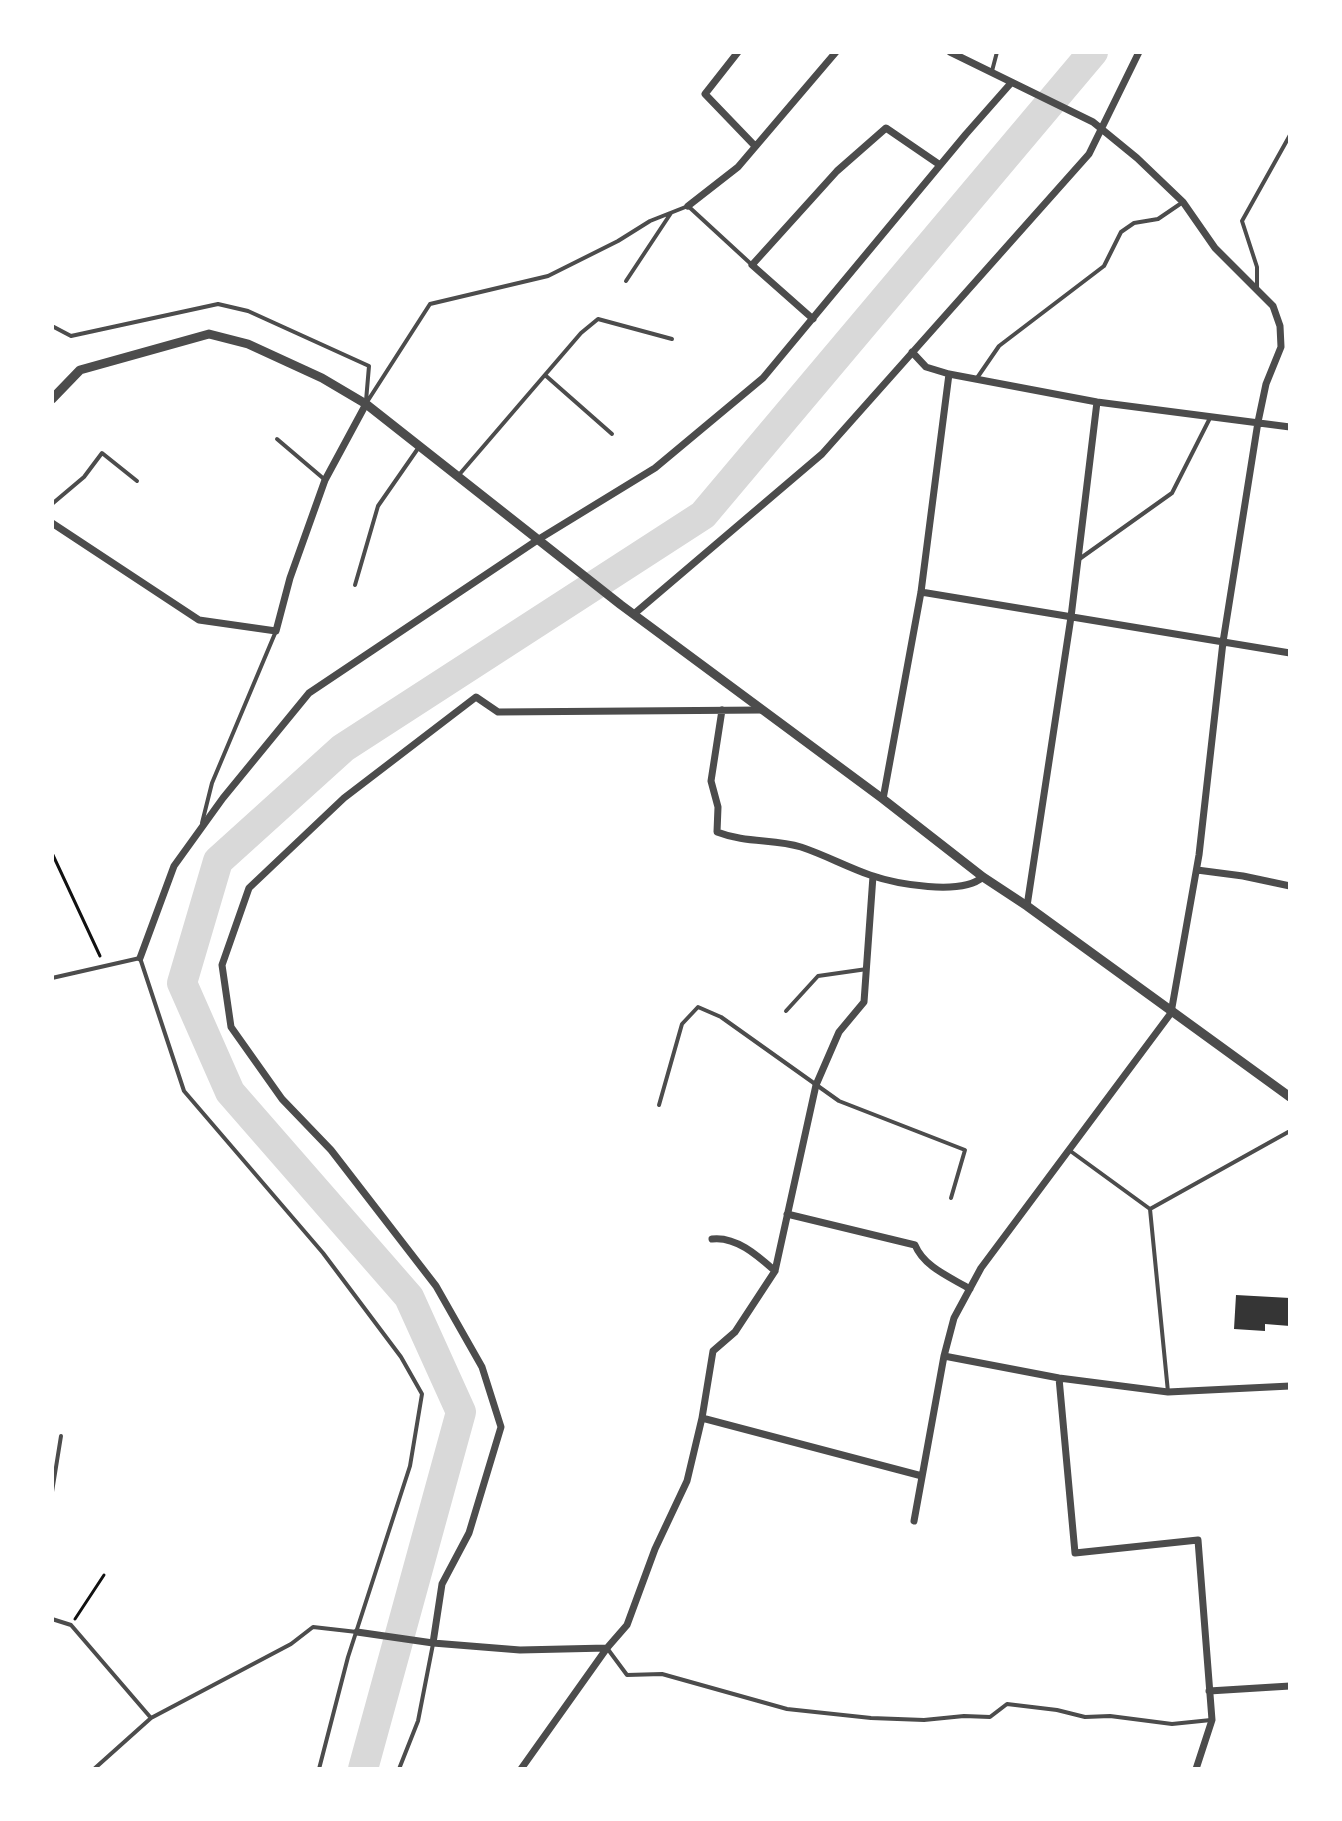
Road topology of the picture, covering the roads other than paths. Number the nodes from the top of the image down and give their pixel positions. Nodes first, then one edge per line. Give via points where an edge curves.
1 (738, 52) edge
2 (836, 52) edge
3 (950, 52) edge
4 (997, 52) edge
5 (1139, 52) edge
6 (992, 73) junction
7 (1011, 83) junction
8 (1102, 129) junction
9 (1290, 135) edge
10 (755, 146) junction
11 (940, 165) junction
12 (1183, 202) junction
13 (688, 206) junction
14 (671, 213) junction
15 (752, 265) junction
16 (626, 281) dead end
17 (1257, 290) junction
18 (813, 319) junction
19 (52, 326) edge
20 (672, 339) dead end
21 (912, 352) junction
22 (949, 374) junction
23 (545, 375) junction
24 (977, 378) junction
25 (52, 399) edge
26 (1097, 402) junction
27 (366, 404) junction
28 (1211, 416) junction
29 (1258, 422) junction
30 (1290, 427) edge
31 (612, 434) dead end
32 (277, 439) dead end
33 (420, 446) junction
34 (458, 476) junction
35 (325, 480) junction
36 (137, 481) dead end
37 (52, 504) edge
38 (52, 523) edge
39 (539, 539) junction
40 (1077, 561) junction
41 (355, 585) dead end
42 (921, 592) junction
43 (634, 614) junction
44 (1071, 617) junction
45 (276, 631) junction
46 (1223, 642) junction
47 (1290, 653) edge
48 (722, 710) junction
49 (763, 710) junction
50 (883, 799) junction
51 (200, 830) junction
52 (1197, 870) junction
53 (873, 876) junction
54 (983, 877) junction
55 (1290, 886) edge
56 (1027, 906) junction
57 (140, 958) junction
58 (867, 969) junction
59 (52, 978) edge
60 (786, 1011) dead end
61 (1171, 1013) junction
62 (816, 1085) junction
63 (1290, 1097) edge
64 (659, 1105) dead end
65 (1290, 1131) edge
66 (1069, 1150) junction
67 (951, 1198) dead end
68 (1150, 1209) junction
69 (787, 1214) junction
70 (712, 1239) dead end
71 (775, 1271) junction
72 (970, 1289) junction
73 (944, 1356) junction
74 (1059, 1378) junction
75 (1290, 1386) edge
76 (1168, 1392) junction
77 (702, 1418) junction
78 (61, 1436) dead end
79 (922, 1476) junction
80 (52, 1492) edge
81 (914, 1521) dead end
82 (52, 1619) edge
83 (357, 1632) junction
84 (433, 1643) junction
85 (607, 1648) junction
86 (1290, 1686) edge
87 (1209, 1691) junction
88 (151, 1718) junction
89 (1212, 1720) junction
90 (94, 1769) edge
91 (319, 1769) edge
92 (399, 1769) edge
93 (521, 1769) edge
94 (1196, 1769) edge

1 - 10 street via 705,94
2 - 10 street
3 - 6 street
4 - 6 lane
5 - 8 street
6 - 7 street
7 - 8 street
7 - 11 street
8 - 12 street
8 - 21 street via 1089,154
9 - 17 lane via 1242,221 1257,267
10 - 13 street via 738,167
11 - 15 street via 886,128 837,171
11 - 18 street
12 - 17 street via 1215,248
12 - 24 lane via 1158,219 1134,223 1121,232 1104,266 999,346
13 - 14 lane
13 - 15 lane
14 - 16 lane
14 - 27 lane via 548,276 430,304
15 - 18 street
17 - 29 street via 1273,306 1281,347
18 - 39 street via 763,378 655,468
19 - 27 lane via 71,336 218,304 248,311 369,366
20 - 23 lane via 598,319
21 - 22 street via 926,367
21 - 43 street via 822,454
22 - 24 street
22 - 42 street
23 - 31 lane
23 - 34 lane
24 - 26 street
25 - 27 street via 80,370 209,334 248,344
26 - 28 street
26 - 40 street
27 - 33 street
27 - 35 street
28 - 29 street
28 - 40 lane via 1172,493
29 - 30 street
29 - 46 street
32 - 35 lane
33 - 34 street
33 - 41 lane via 378,506
34 - 39 street
35 - 45 street
36 - 37 lane via 102,453
38 - 45 street via 199,620
39 - 43 street
39 - 51 street via 309,693
40 - 44 street
42 - 44 street
42 - 50 street
43 - 49 street
44 - 46 street
44 - 56 street
45 - 51 lane via 212,783
46 - 47 street
46 - 52 street
48 - 49 street
48 - 53 street via 711,781 717,832 736,840 799,846
48 - 84 street via 498,712 476,697 344,798 249,888 222,965 231,1027 282,1099 331,1150 436,1286 482,1367 501,1427 469,1533 442,1584
49 - 50 street
50 - 54 street
51 - 57 street via 174,866
52 - 55 street
52 - 61 street
53 - 54 street via 955,888
53 - 58 street
54 - 56 street
56 - 61 street
57 - 59 lane
57 - 83 lane via 184,1091 323,1253 401,1357 422,1394 410,1466
58 - 60 lane via 818,976
58 - 62 street via 864,1002 839,1032
61 - 63 street
61 - 66 street
62 - 64 lane via 721,1017 698,1007 682,1024
62 - 67 lane via 839,1101 965,1150
62 - 69 street
65 - 68 lane
66 - 68 lane
66 - 72 street
68 - 76 lane
69 - 71 street
69 - 72 street via 915,1245 920,1256
70 - 71 street via 755,1253
71 - 77 street via 735,1332 713,1351
72 - 73 street via 954,1318
73 - 74 street
73 - 79 street
74 - 76 street
74 - 87 street via 1075,1553 1198,1540
75 - 76 street
77 - 79 street
77 - 85 street via 687,1481 627,1625
78 - 80 lane
79 - 81 street
82 - 88 lane via 71,1625
83 - 84 street
83 - 88 lane via 313,1627 291,1644
83 - 91 lane
84 - 85 street via 520,1650
84 - 92 lane via 418,1721
85 - 89 lane via 627,1675 662,1674 787,1709 924,1720 990,1717 1007,1704 1172,1724
85 - 93 street
86 - 87 street
87 - 89 street
88 - 90 lane
89 - 94 street

